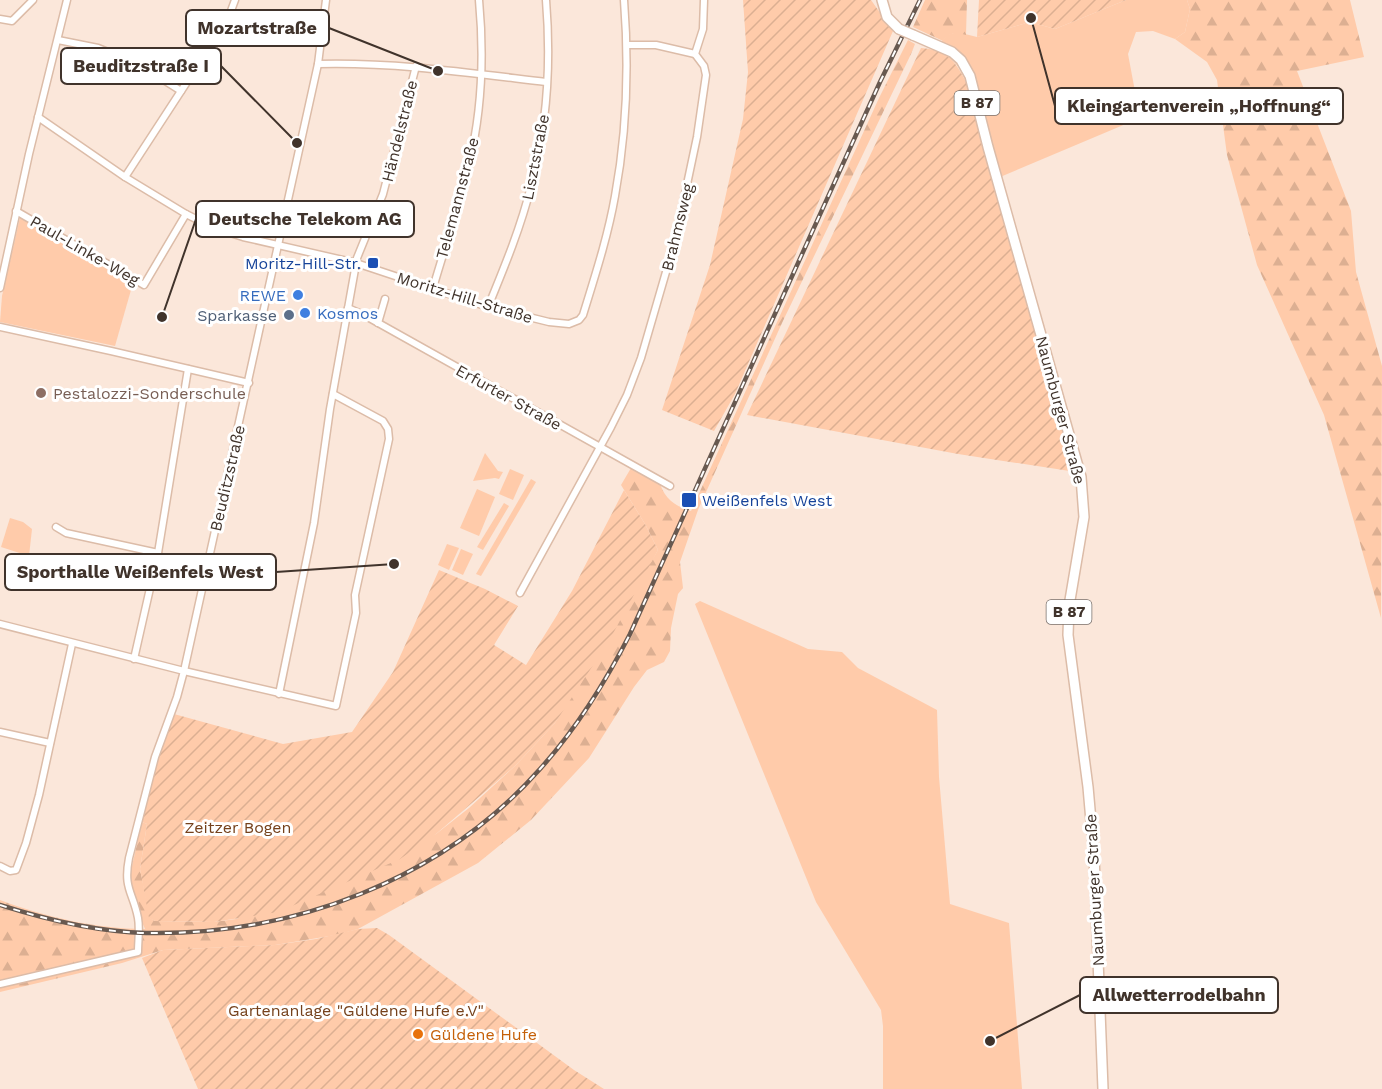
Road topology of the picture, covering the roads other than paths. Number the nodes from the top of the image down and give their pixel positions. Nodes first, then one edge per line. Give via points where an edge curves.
1 (33, 0) edge
2 (67, 0) edge
3 (236, 0) edge
4 (326, 0) edge
5 (480, 0) edge
6 (546, 0) edge
7 (624, 0) edge
8 (704, 0) edge
9 (882, 0) edge
10 (0, 19) edge
11 (58, 40) junction
12 (628, 45) junction
13 (695, 54) junction
14 (318, 64) junction
15 (416, 66) junction
16 (481, 74) junction
17 (546, 82) junction
18 (182, 91) junction
19 (38, 117) junction
20 (125, 177) junction
21 (16, 211) junction
22 (186, 214) junction
23 (280, 245) junction
24 (356, 263) junction
25 (0, 288) edge
26 (433, 288) junction
27 (385, 299) dead end
28 (488, 306) junction
29 (348, 308) junction
30 (378, 323) junction
31 (0, 327) edge
32 (188, 369) junction
33 (249, 383) junction
34 (333, 394) junction
35 (599, 447) junction
36 (670, 486) dead end
37 (56, 528) dead end
38 (158, 553) junction
39 (520, 593) dead end
40 (0, 624) edge
41 (72, 644) junction
42 (134, 659) junction
43 (184, 671) junction
44 (279, 694) junction
45 (0, 732) edge
46 (50, 743) junction
47 (0, 866) edge
48 (0, 984) edge
49 (1103, 1089) edge

1 - 10 street via 12,21
2 - 11 street
3 - 18 street
4 - 14 street, Beuditzstraße
5 - 16 street, Telemannstraße
6 - 17 street, Lisztstraße
7 - 12 street, Moritz-Hill-Straße
8 - 13 street via 703,28
9 - 49 main road, Naumburger Straße / B 87, bridge via 887,17 899,29 952,52 970,76 1081,477 1084,517 1068,635 1094,855
11 - 18 street via 98,48 140,65
11 - 19 street
12 - 13 street via 656,45
12 - 28 street, Moritz-Hill-Straße via 615,196 583,315 575,322 563,324
13 - 35 street, Brahmsweg via 705,70 704,100 675,242 641,358 626,398
14 - 15 street
14 - 23 street, Beuditzstraße
15 - 16 street
15 - 24 street, Händelstraße via 383,194
16 - 17 street
16 - 26 street, Telemannstraße via 469,164
17 - 28 street, Lisztstraße via 542,135 531,186
18 - 20 street
19 - 20 street, Moritz-Hill-Straße
19 - 21 street
20 - 22 street, Moritz-Hill-Straße
21 - 22 street, Paul-Linke-Weg via 144,285
21 - 25 street
22 - 23 street, Moritz-Hill-Straße via 214,228
23 - 24 street, Moritz-Hill-Straße
23 - 33 street, Beuditzstraße
24 - 26 street, Moritz-Hill-Straße
24 - 29 street, Händelstraße
26 - 28 street, Moritz-Hill-Straße
27 - 30 street
29 - 30 street, Erfurter Straße
29 - 34 street, Händelstraße
30 - 35 street, Erfurter Straße
31 - 32 street
32 - 33 street
32 - 38 street
33 - 43 street, Beuditzstraße
34 - 44 street, Händelstraße via 314,523
34 - 44 street via 383,421 389,439 336,706
35 - 36 street, Erfurter Straße
35 - 39 street, Brahmsweg
37 - 38 street
38 - 42 street
40 - 41 street
41 - 42 street
41 - 46 street
42 - 43 street
43 - 44 street
43 - 48 street, Beuditzstraße via 155,757 126,874 138,919 138,952
45 - 46 street
46 - 47 street via 16,870

